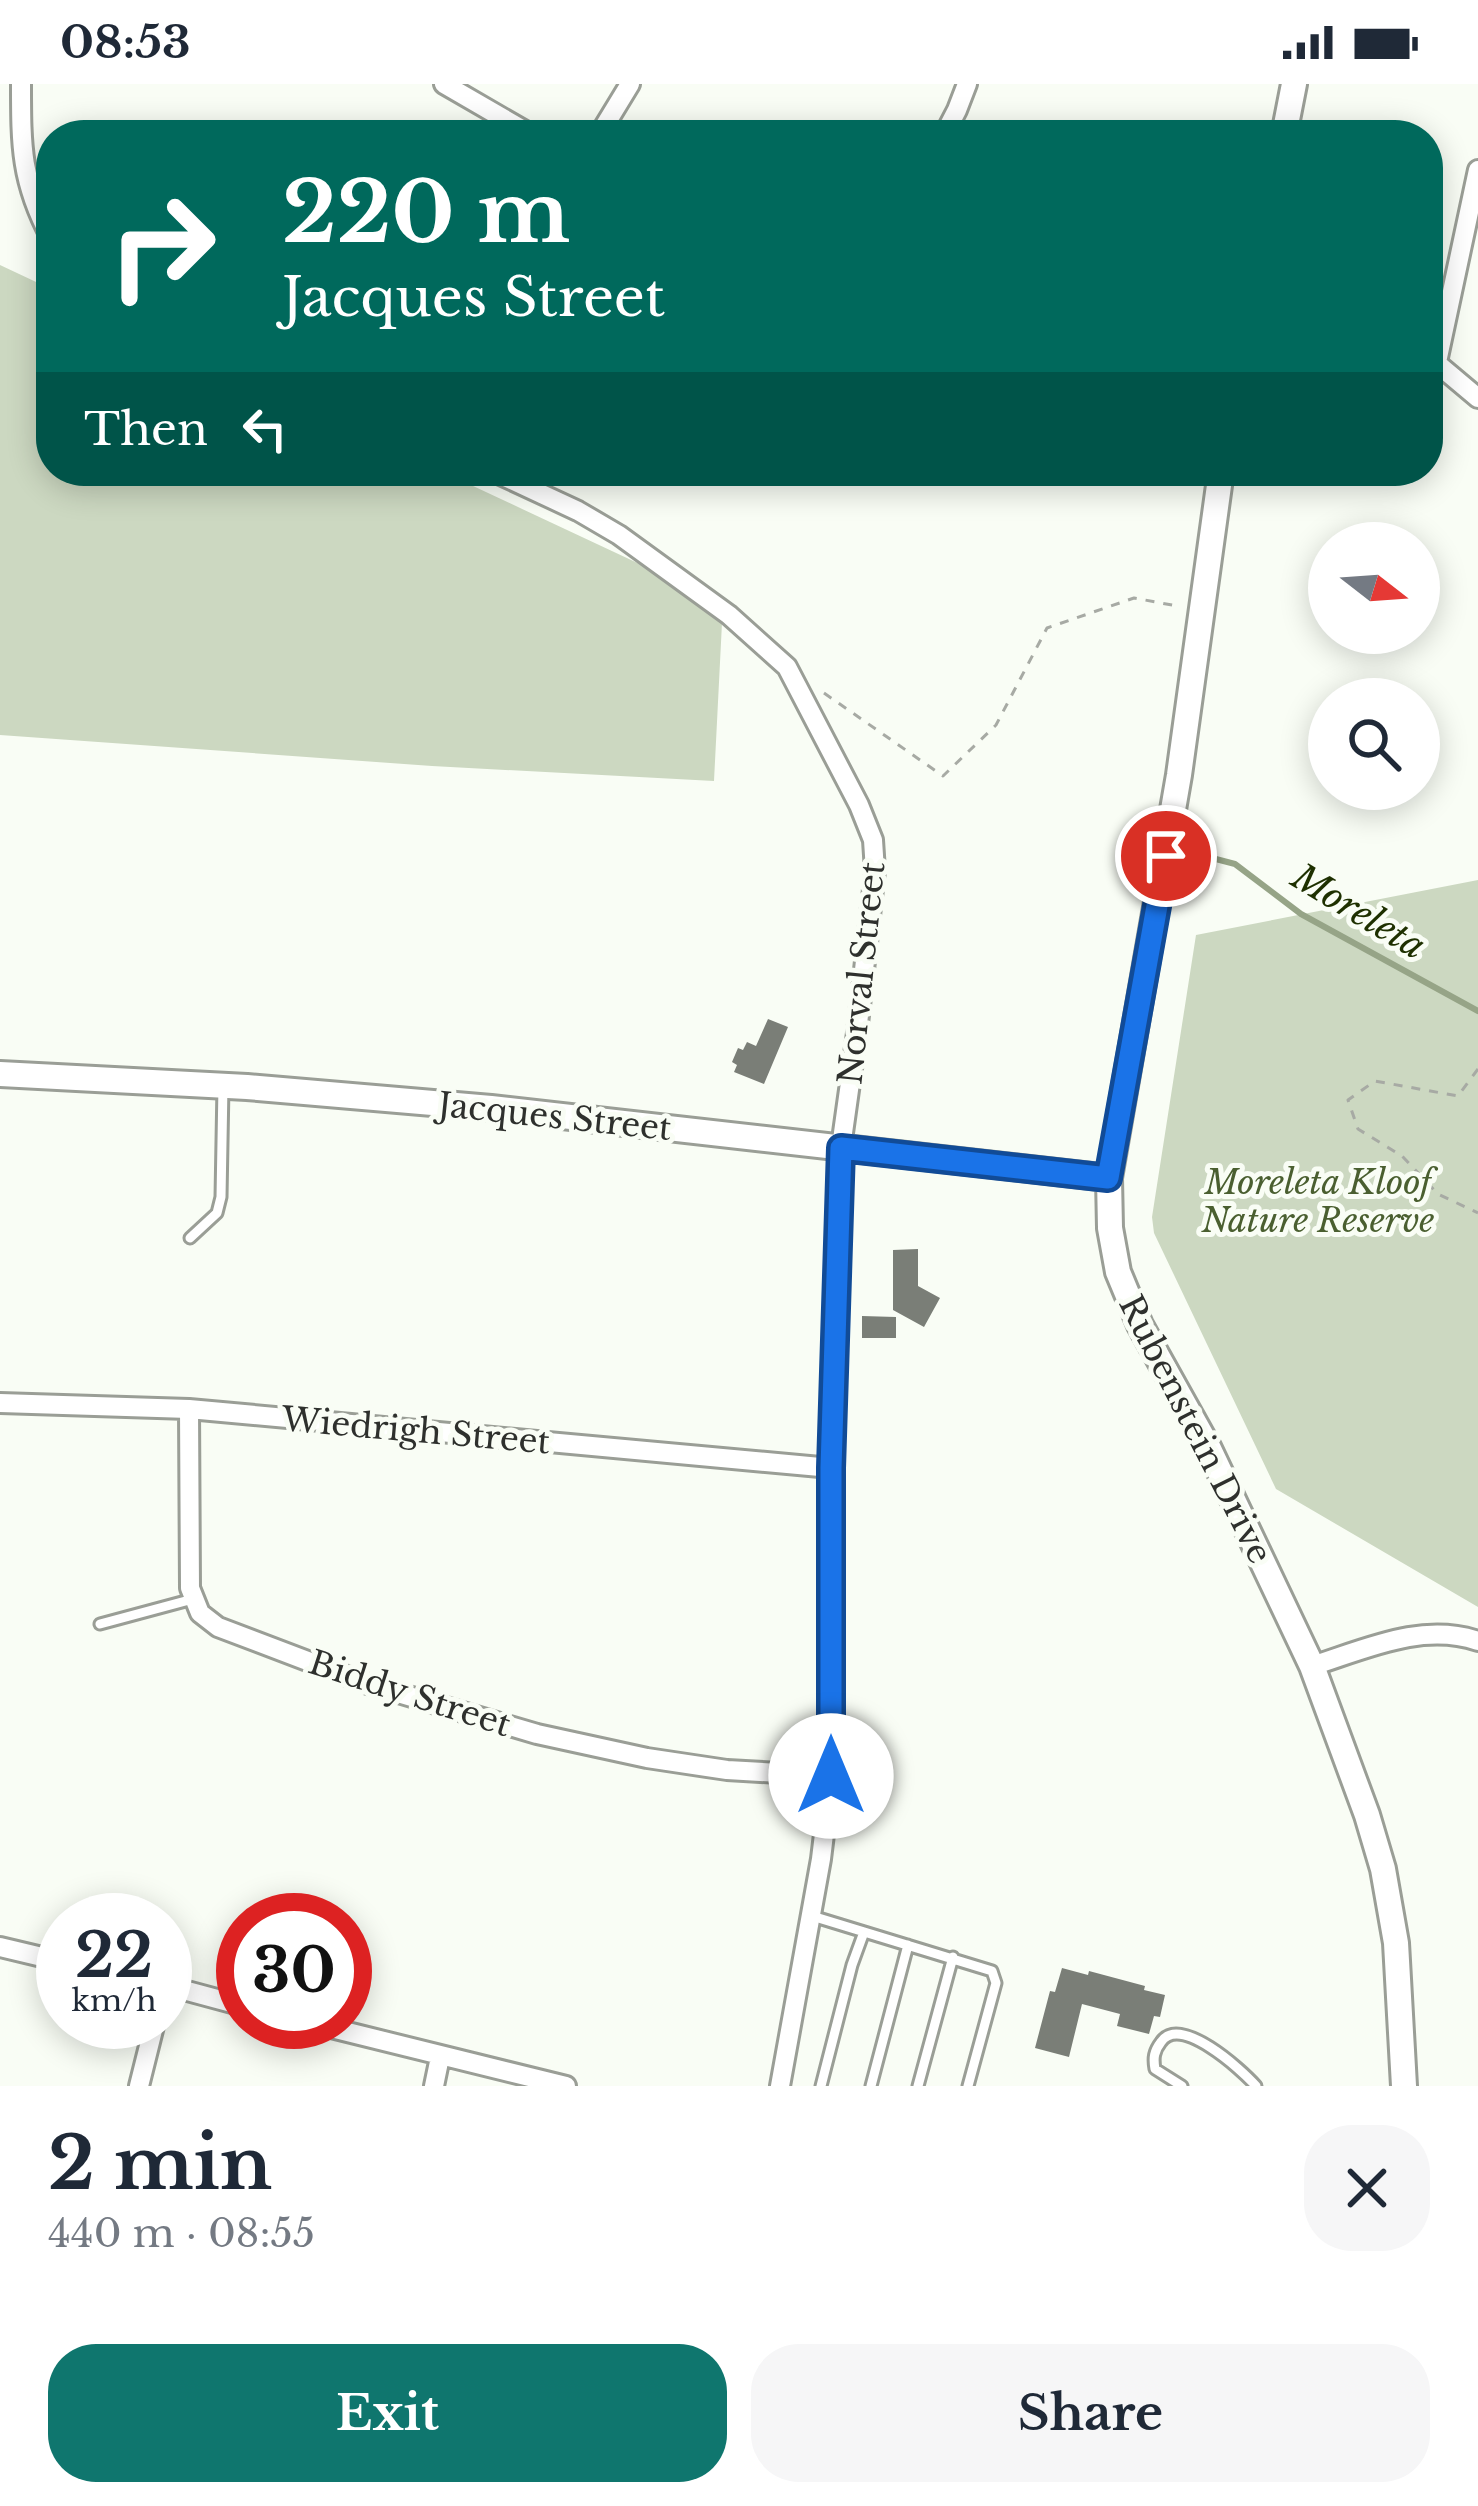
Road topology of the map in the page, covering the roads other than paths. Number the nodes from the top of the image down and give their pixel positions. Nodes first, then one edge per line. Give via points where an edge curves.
1 (21, 84) edge
2 (444, 84) edge
3 (630, 84) edge
4 (967, 84) edge
5 (1295, 86) edge
6 (506, 120) edge
7 (608, 120) edge
8 (951, 120) edge
9 (1287, 120) edge
10 (1478, 170) edge
11 (36, 207) edge
12 (1443, 314) edge
13 (1443, 368) edge
14 (1478, 398) edge
15 (524, 486) edge
16 (1219, 486) edge
17 (0, 1074) edge
18 (223, 1086) junction
19 (841, 1148) junction
20 (1108, 1178) junction
21 (190, 1238) dead end
22 (0, 1403) edge
23 (190, 1409) junction
24 (831, 1468) junction
25 (193, 1599) junction
26 (100, 1624) dead end
27 (1478, 1641) edge
28 (1312, 1666) junction
29 (831, 1776) junction
30 (812, 1916) junction
31 (864, 1932) junction
32 (908, 1945) junction
33 (0, 1947) edge
34 (36, 1956) edge
35 (953, 1957) junction
36 (372, 2039) edge
37 (148, 2049) edge
38 (440, 2056) junction
39 (139, 2086) edge
40 (434, 2086) edge
41 (566, 2086) edge
42 (780, 2086) edge
43 (821, 2086) edge
44 (871, 2086) edge
45 (919, 2086) edge
46 (968, 2086) edge
47 (1182, 2086) edge
48 (1256, 2086) edge
49 (1403, 2086) edge

1 - 11 street via 24,168
2 - 6 street
3 - 7 street
4 - 8 street
5 - 9 street
10 - 12 street
13 - 14 street
15 - 19 street, Norval Street via 619,535 788,667 860,805 875,854
16 - 20 street, Rubenstein Drive via 1180,775
17 - 18 street, Jacques Street
18 - 19 street, Jacques Street
18 - 21 lane via 218,1214
19 - 20 street, Jacques Street
19 - 24 street, Norval Street
20 - 28 street, Rubenstein Drive via 1118,1272
22 - 23 street, Wiedrigh Street
23 - 24 street, Wiedrigh Street
23 - 25 street
24 - 29 street, Norval Street
25 - 26 lane
25 - 29 street, Biddy Street via 207,1620 235,1634 484,1720 647,1758
27 - 28 street via 1413,1635
28 - 49 street, Rubenstein Drive via 1383,1870 1396,1942
29 - 30 street, Norval Street
30 - 31 lane
30 - 42 street, Norval Street
31 - 32 lane
31 - 43 lane
32 - 35 lane
32 - 44 lane
33 - 34 street
35 - 45 lane
35 - 46 lane via 996,1976
36 - 38 street
37 - 39 street
38 - 40 street
38 - 41 street
47 - 48 lane via 1155,2069 1154,2055 1170,2033 1194,2038

